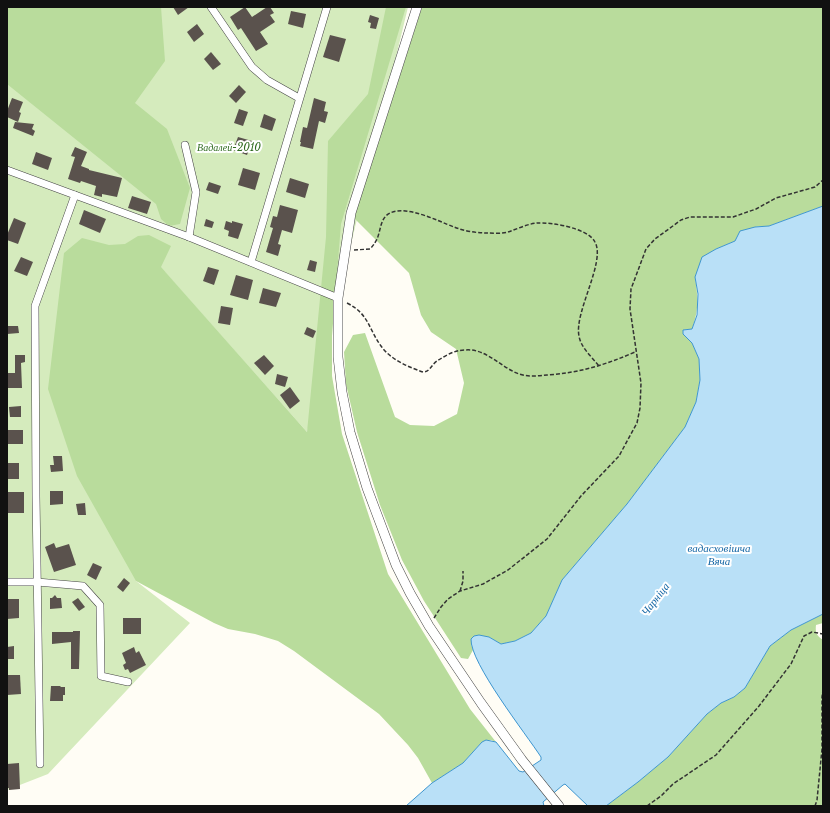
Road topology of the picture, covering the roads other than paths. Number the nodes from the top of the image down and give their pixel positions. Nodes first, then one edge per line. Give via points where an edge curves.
1 (211, 7) edge
2 (328, 7) edge
3 (417, 7) edge
4 (299, 98) junction
5 (186, 145) dead end
6 (7, 170) edge
7 (75, 195) junction
8 (189, 237) junction
9 (251, 262) junction
10 (338, 298) junction
11 (7, 582) edge
12 (37, 582) junction
13 (128, 682) dead end
14 (40, 764) dead end
15 (558, 805) edge

1 - 4 street via 252,67 267,80
2 - 4 street
3 - 10 street via 351,213
4 - 9 street
5 - 8 street via 196,192
6 - 7 street
7 - 8 street
7 - 12 street via 35,306
8 - 9 street
9 - 10 street
10 - 15 street via 338,357 350,432 367,488 396,564 429,626 522,760
11 - 12 street
12 - 13 street via 83,586 100,605 102,676
12 - 14 street

